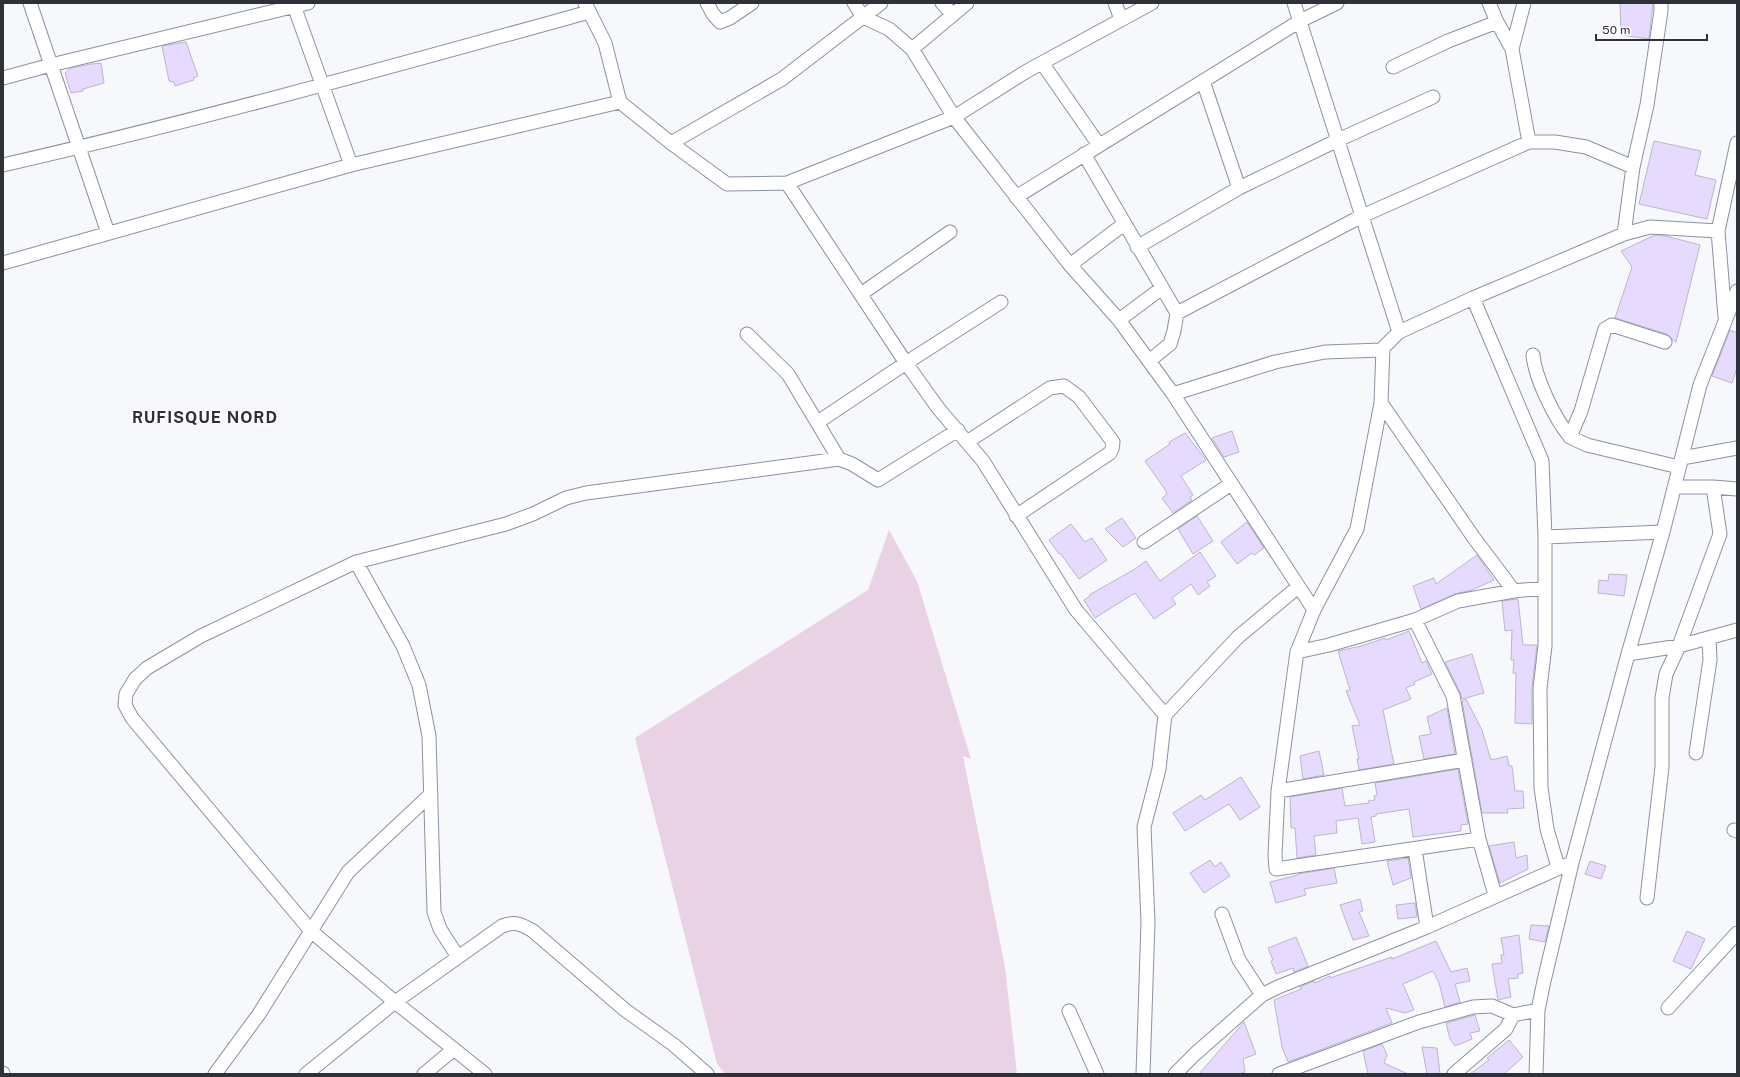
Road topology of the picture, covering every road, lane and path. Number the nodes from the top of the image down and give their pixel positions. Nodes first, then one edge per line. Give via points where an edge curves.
1 (30, 3) edge
2 (308, 3) edge
3 (707, 3) edge
4 (752, 3) edge
5 (854, 3) edge
6 (881, 3) edge
7 (942, 3) edge
8 (967, 3) edge
9 (1115, 3) edge
10 (1152, 3) edge
11 (1294, 3) edge
12 (1337, 3) edge
13 (1489, 3) edge
14 (1524, 3) edge
15 (1661, 3) edge
16 (294, 5) edge
17 (587, 7) edge
18 (953, 15) junction
19 (863, 17) junction
20 (1121, 20) junction
21 (1300, 21) junction
22 (1497, 22) junction
23 (912, 48) junction
24 (1512, 49) junction
25 (1042, 63) junction
26 (51, 65) junction
27 (1393, 67) dead end
28 (3, 78) edge
29 (1203, 80) junction
30 (323, 86) junction
31 (1433, 96) dead end
32 (620, 102) junction
33 (954, 117) junction
34 (1338, 140) junction
35 (1529, 142) junction
36 (672, 143) junction
37 (1737, 143) edge
38 (1099, 145) junction
39 (78, 147) junction
40 (1084, 154) junction
41 (3, 164) edge
42 (351, 165) junction
43 (1633, 167) junction
44 (787, 183) junction
45 (1239, 188) junction
46 (1016, 197) junction
47 (1362, 216) junction
48 (1124, 224) junction
49 (1718, 231) junction
50 (950, 232) dead end
51 (108, 233) junction
52 (1624, 234) junction
53 (1137, 247) junction
54 (3, 263) edge
55 (1070, 265) junction
56 (1162, 288) junction
57 (1737, 292) edge
58 (861, 294) junction
59 (1473, 298) junction
60 (1001, 302) dead end
61 (1177, 313) junction
62 (1725, 319) junction
63 (1119, 320) junction
64 (1399, 332) junction
65 (747, 334) dead end
66 (1665, 342) dead end
67 (1382, 350) junction
68 (1532, 355) dead end
69 (1149, 361) junction
70 (906, 363) junction
71 (1173, 394) junction
72 (1381, 403) junction
73 (818, 422) junction
74 (958, 430) junction
75 (1570, 436) junction
76 (967, 442) junction
77 (1737, 448) edge
78 (839, 459) junction
79 (1681, 462) junction
80 (1231, 484) junction
81 (1674, 487) junction
82 (1713, 487) junction
83 (1737, 489) edge
84 (1016, 516) junction
85 (1663, 532) junction
86 (1545, 537) junction
87 (1144, 542) dead end
88 (356, 562) junction
89 (1298, 587) junction
90 (1545, 588) junction
91 (1514, 590) junction
92 (1314, 610) junction
93 (1415, 620) junction
94 (1737, 630) edge
95 (1709, 638) junction
96 (1679, 646) junction
97 (1297, 652) junction
98 (1628, 654) junction
99 (1165, 715) junction
100 (1696, 753) dead end
101 (1465, 760) junction
102 (1278, 791) junction
103 (431, 794) junction
104 (1479, 839) junction
105 (1415, 849) junction
106 (1572, 863) junction
107 (1558, 868) junction
108 (1495, 895) junction
109 (1647, 898) dead end
110 (1222, 914) dead end
111 (1427, 927) junction
112 (310, 931) junction
113 (1737, 934) edge
114 (458, 957) junction
115 (1262, 995) junction
116 (395, 1002) junction
117 (1668, 1008) dead end
118 (1538, 1010) junction
119 (1069, 1012) dead end
120 (1513, 1015) junction
121 (454, 1049) junction
122 (215, 1074) edge
123 (306, 1074) edge
124 (424, 1074) edge
125 (485, 1074) edge
126 (707, 1074) edge
127 (1097, 1074) edge
128 (1143, 1074) edge
129 (1175, 1074) edge
130 (1280, 1074) edge
131 (1454, 1074) edge
132 (1536, 1074) edge

1 - 26 street
2 - 16 street
3 - 4 street via 720,22
5 - 19 street
6 - 19 street
7 - 18 street
8 - 18 street
9 - 20 street
10 - 20 street
11 - 21 street
12 - 21 street
13 - 22 street
14 - 24 street
15 - 43 street via 1647,105
16 - 26 street
16 - 30 street
17 - 30 street
17 - 32 street via 605,43
18 - 23 street
19 - 23 street via 889,30
19 - 36 street via 782,79
20 - 25 street
21 - 29 street
21 - 34 street
22 - 24 street
22 - 27 street via 1454,38
23 - 33 street
24 - 35 street
25 - 33 street
25 - 38 street
26 - 28 street
26 - 39 street
29 - 38 street
29 - 45 street
30 - 39 street
30 - 42 street
31 - 34 street
32 - 36 street
32 - 42 street
33 - 44 street
33 - 46 street
34 - 45 street
34 - 47 street
35 - 43 street via 1555,142 1586,147
35 - 47 street
36 - 44 street via 728,184
37 - 49 street
38 - 40 street
39 - 41 street
39 - 51 street
40 - 46 street
40 - 48 street
42 - 51 street
43 - 52 street
44 - 58 street
45 - 53 street
46 - 55 street
47 - 61 street
47 - 64 street
48 - 53 street
48 - 55 street
49 - 52 street via 1650,226
49 - 62 street
50 - 58 street
51 - 54 street
52 - 59 street
53 - 56 street
55 - 63 street
56 - 61 street
56 - 63 street
57 - 62 street
58 - 70 street
59 - 64 street
59 - 86 street via 1542,461
60 - 70 street
61 - 69 street via 1170,344
62 - 79 street via 1700,385
63 - 69 street
64 - 67 street
65 - 73 street via 788,374
66 - 75 street via 1612,325 1605,329 1581,411
67 - 71 street via 1318,353 1276,362
67 - 72 street
68 - 75 street via 1539,378 1560,425
69 - 71 street
70 - 73 street
70 - 74 street via 938,408
71 - 80 street
72 - 91 street via 1474,538
72 - 92 street via 1357,528
73 - 78 street
74 - 76 street
74 - 78 street via 878,480
75 - 79 street via 1587,444
76 - 84 street via 982,461
76 - 84 street via 1050,388 1064,386 1079,397 1113,442 1110,453
77 - 79 street
78 - 88 street via 586,493 566,498 506,524
79 - 81 street
80 - 87 street
80 - 89 street
81 - 82 street
81 - 85 street
82 - 83 street
82 - 96 street via 1720,534
84 - 99 street via 1076,610
85 - 86 street
85 - 98 street
86 - 90 street
88 - 103 street via 403,646 419,685 429,736
88 - 112 street via 201,636 147,668 134,679 126,694 125,705 132,718
89 - 92 street
89 - 99 street via 1238,637
90 - 91 street
90 - 107 street via 1545,646 1540,688 1541,788 1547,830
91 - 93 street via 1458,601
92 - 97 street
93 - 97 street
93 - 101 street via 1453,696
94 - 95 street
95 - 96 street
95 - 100 street via 1710,660
96 - 98 street
96 - 109 street via 1666,674 1662,698 1662,767
97 - 102 street
98 - 106 street
99 - 128 street via 1159,769 1144,827 1148,922
101 - 102 street
101 - 104 street
102 - 105 street via 1276,869
103 - 112 street via 348,872
103 - 114 street via 434,912 440,929
104 - 105 street
104 - 108 street
105 - 111 street
106 - 107 street
106 - 118 street
107 - 108 street
108 - 111 street
110 - 115 street via 1239,960
111 - 115 street via 1294,979
112 - 116 street
112 - 122 street via 260,1014
113 - 117 street
114 - 116 street
114 - 126 street via 502,926 520,923
115 - 129 street
116 - 121 street
116 - 123 street
118 - 120 street
118 - 132 street
119 - 127 street
120 - 130 street via 1492,1006 1473,1007 1419,1022
120 - 131 street via 1506,1029
121 - 124 street
121 - 125 street

